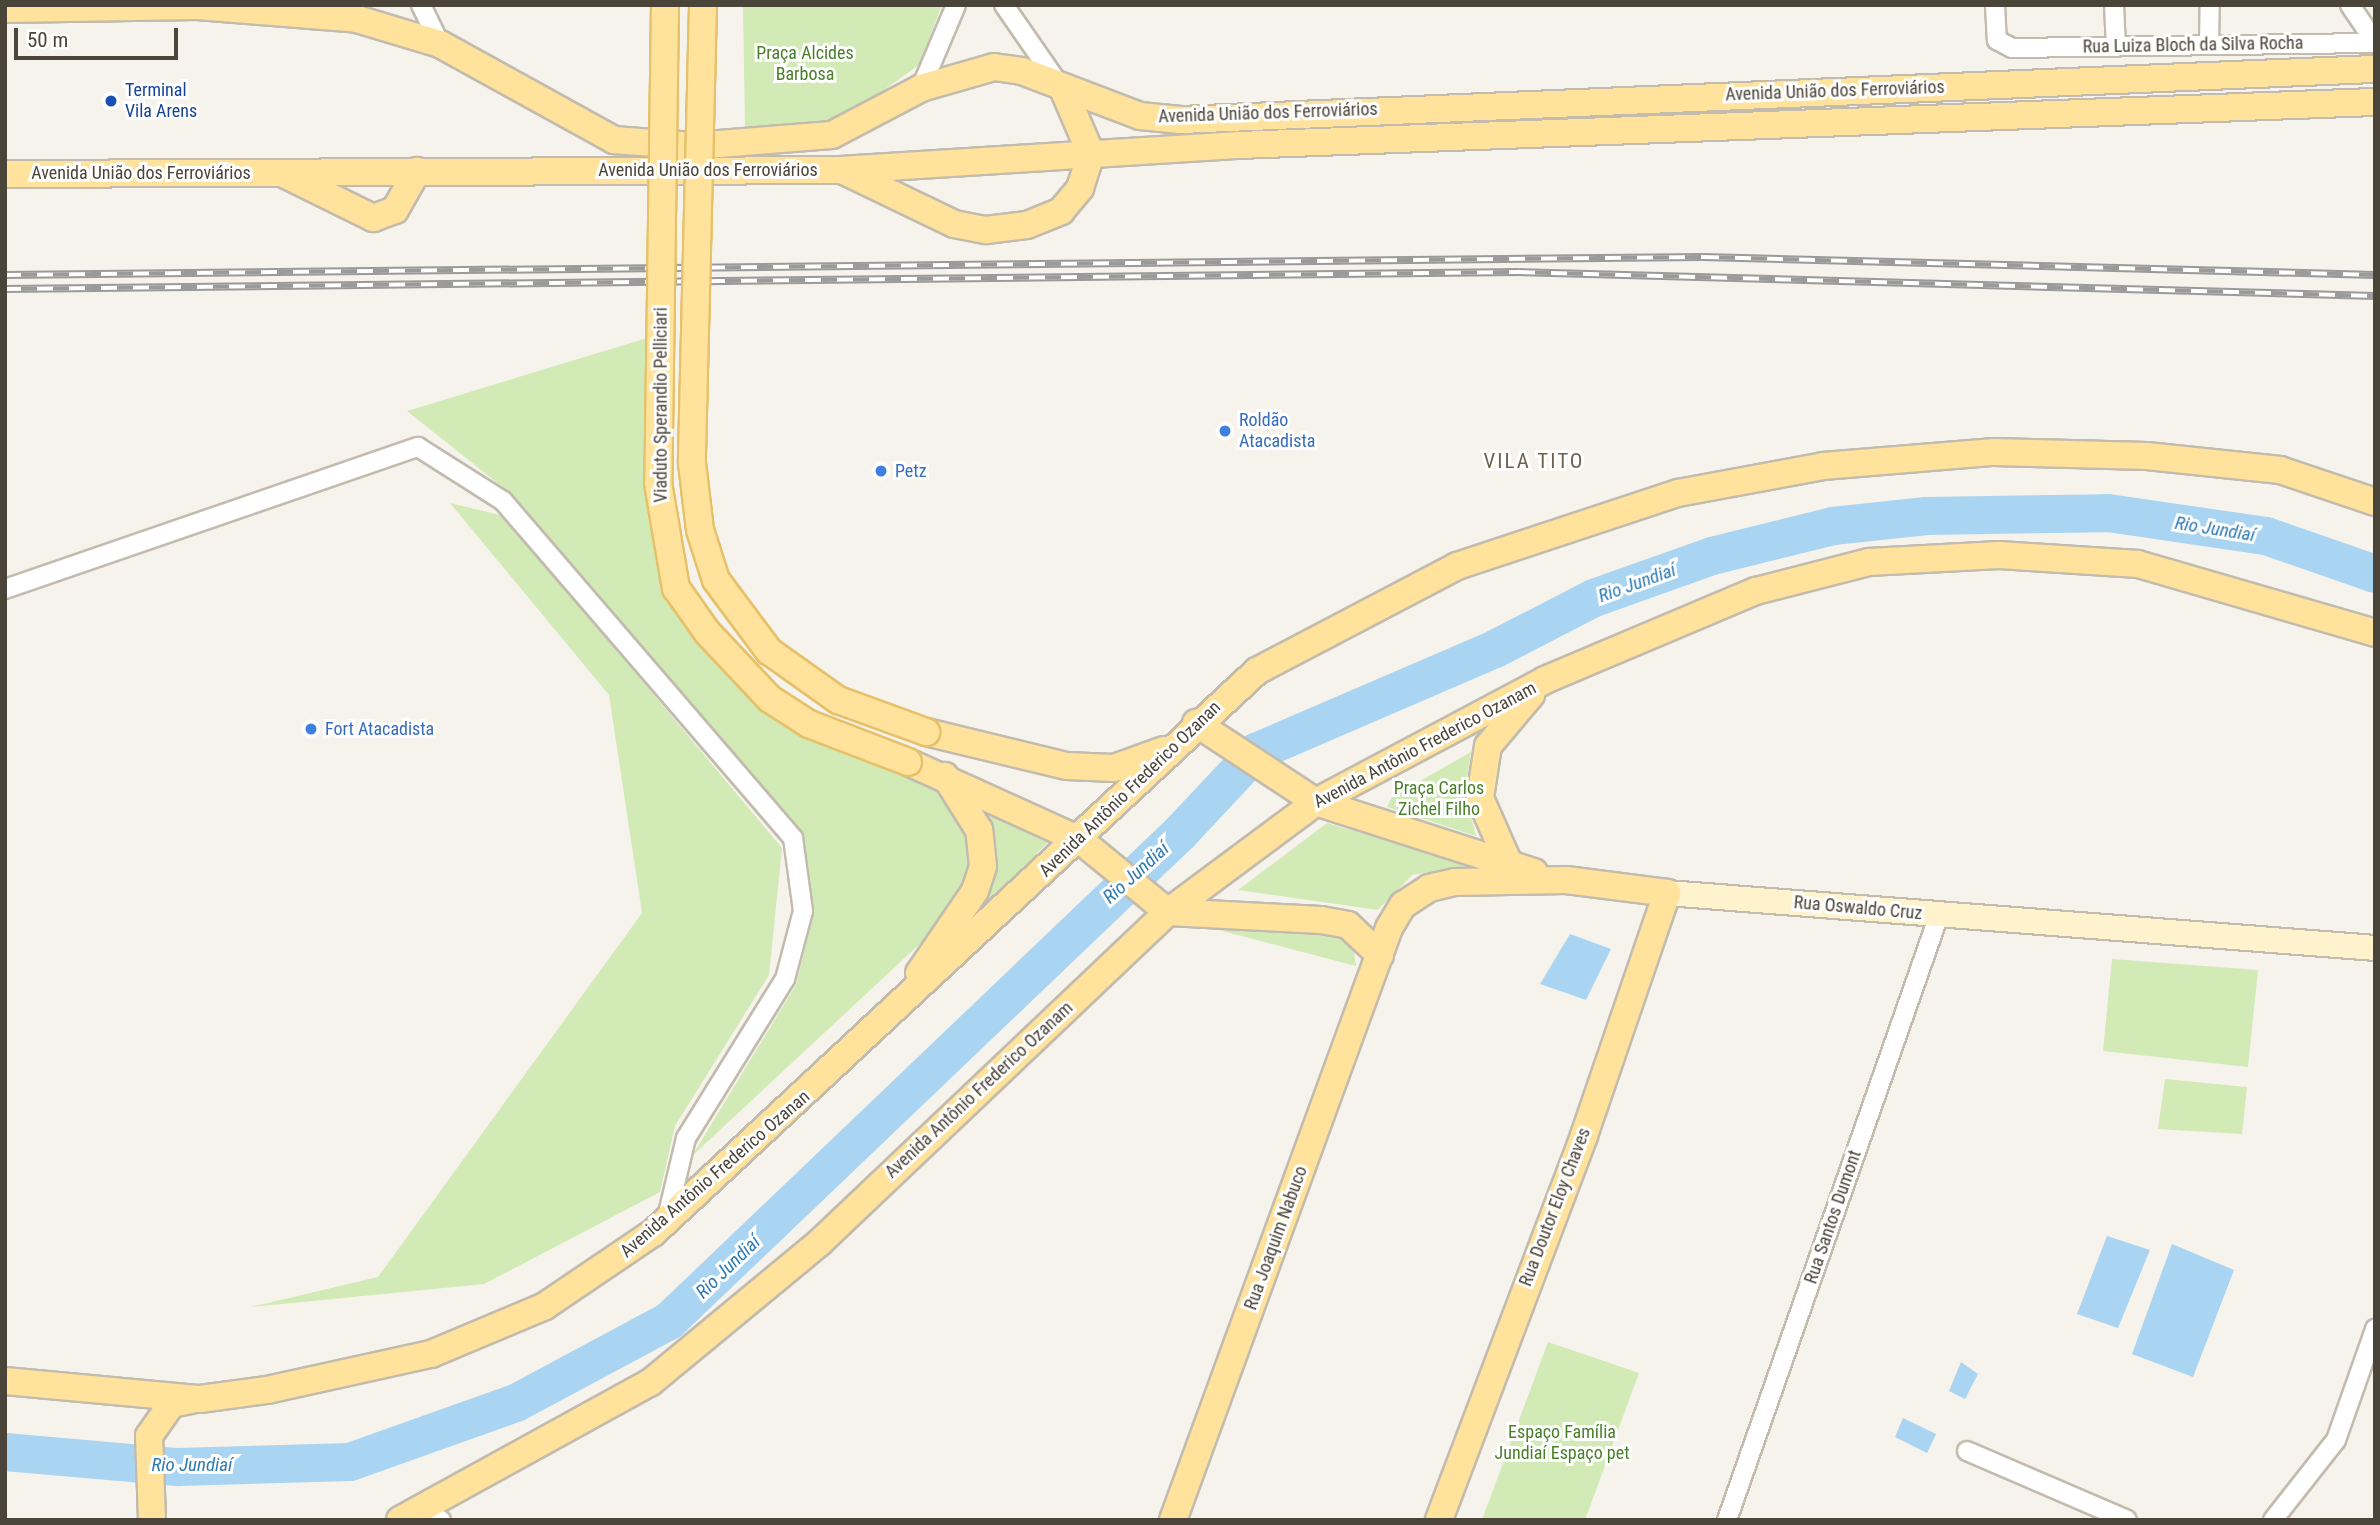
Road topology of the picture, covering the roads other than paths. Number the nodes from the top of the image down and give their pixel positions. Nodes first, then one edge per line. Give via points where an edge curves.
1 (421, 5) edge
2 (665, 5) edge
3 (703, 5) edge
4 (956, 5) edge
5 (1004, 5) edge
6 (1995, 5) edge
7 (2114, 5) edge
8 (2210, 5) edge
9 (2350, 5) edge
10 (5, 9) edge
11 (2375, 42) edge
12 (440, 44) junction
13 (2210, 44) junction
14 (2116, 47) junction
15 (2375, 69) edge
16 (921, 88) junction
17 (1065, 91) junction
18 (2375, 102) edge
19 (1091, 154) junction
20 (841, 170) junction
21 (281, 172) junction
22 (417, 172) junction
23 (5, 174) edge
24 (2375, 502) edge
25 (5, 589) edge
26 (2375, 633) edge
27 (1545, 680) junction
28 (1196, 723) junction
29 (1172, 747) junction
30 (945, 776) junction
31 (1316, 802) junction
32 (1080, 840) junction
33 (1510, 866) junction
34 (1566, 880) junction
35 (1667, 893) junction
36 (1163, 908) junction
37 (1939, 915) junction
38 (2375, 948) edge
39 (1380, 956) junction
40 (881, 1026) junction
41 (667, 1221) junction
42 (2375, 1329) edge
43 (5, 1381) edge
44 (200, 1399) junction
45 (1968, 1451) dead end
46 (421, 1516) edge
47 (152, 1520) edge
48 (1173, 1520) edge
49 (1440, 1520) edge
50 (1727, 1520) edge
51 (2127, 1520) edge
52 (2273, 1520) edge

1 - 12 street
2 - 30 main road, Viaduto Sperandio Pelliciari, bridge via 658,483 676,588 707,632 770,699 808,724
3 - 29 main road, Viaduto Sperandio Pelliciari, bridge via 692,463 700,530 716,580 769,652 838,699 926,732 1067,766 1114,768
4 - 16 street
5 - 17 street
6 - 14 street, Rua Luiza Bloch da Silva Rocha via 1997,40 2012,48
7 - 14 street
8 - 13 street
9 - 11 street
10 - 12 main road, Avenida União dos Ferroviários via 296,10 358,19
11 - 13 street, Rua Luiza Bloch da Silva Rocha
12 - 16 main road, Avenida União dos Ferroviários via 573,121 636,144 831,135
13 - 14 street, Rua Luiza Bloch da Silva Rocha
15 - 17 main road, Avenida União dos Ferroviários via 1181,120 1140,116
16 - 17 main road, Avenida União dos Ferroviários via 994,67 1022,71
17 - 19 main road
18 - 19 main road, Avenida União dos Ferroviários
19 - 20 main road, Avenida União dos Ferroviários
19 - 20 main road via 1080,188 1061,211 1027,225 986,230 954,224
20 - 22 main road, Avenida União dos Ferroviários
21 - 22 main road, Avenida União dos Ferroviários
21 - 22 main road via 373,218 395,210
21 - 23 main road, Avenida União dos Ferroviários
24 - 28 main road, Avenida Antônio Frederico Ozanan via 2280,470 2147,456 1994,452 1791,472 1678,493 1457,566 1257,671
25 - 41 street via 418,447 503,501 793,838 803,911 785,979 686,1138
26 - 27 main road, Avenida Antônio Frederico Ozanam via 2138,564 1999,555 1921,559 1869,562 1756,591
27 - 31 main road, Avenida Antônio Frederico Ozanam
27 - 33 main road via 1488,746 1480,798
28 - 29 main road, Avenida Antônio Frederico Ozanan
28 - 31 main road
29 - 32 main road, Avenida Antônio Frederico Ozanan
30 - 32 main road, Viaduto Sperandio Pelliciari
30 - 40 main road via 979,830 983,866 969,900
31 - 33 main road
31 - 36 main road, Avenida Antônio Frederico Ozanam
32 - 36 main road, Viaduto Sperandio Pelliciari
32 - 40 main road, Avenida Antônio Frederico Ozanan
33 - 34 main road
34 - 35 main road, Rua Oswaldo Cruz
34 - 39 main road, Rua Oswaldo Cruz via 1429,888 1403,905
35 - 37 main road, Rua Oswaldo Cruz
35 - 49 main road, Rua Doutor Eloy Chaves
36 - 39 main road via 1321,920 1348,926
36 - 46 main road, Avenida Antônio Frederico Ozanam via 820,1242 651,1382
37 - 38 main road, Rua Oswaldo Cruz
37 - 50 street, Rua Santos Dumont
39 - 48 main road, Rua Joaquim Nabuco
40 - 41 main road, Avenida Antônio Frederico Ozanan
41 - 44 main road, Avenida Antônio Frederico Ozanan via 599,1274 488,1332 346,1374
42 - 52 street via 2336,1440 2310,1480
43 - 44 main road, Avenida Antônio Frederico Ozanan
44 - 47 main road via 172,1404 149,1436
45 - 51 street

